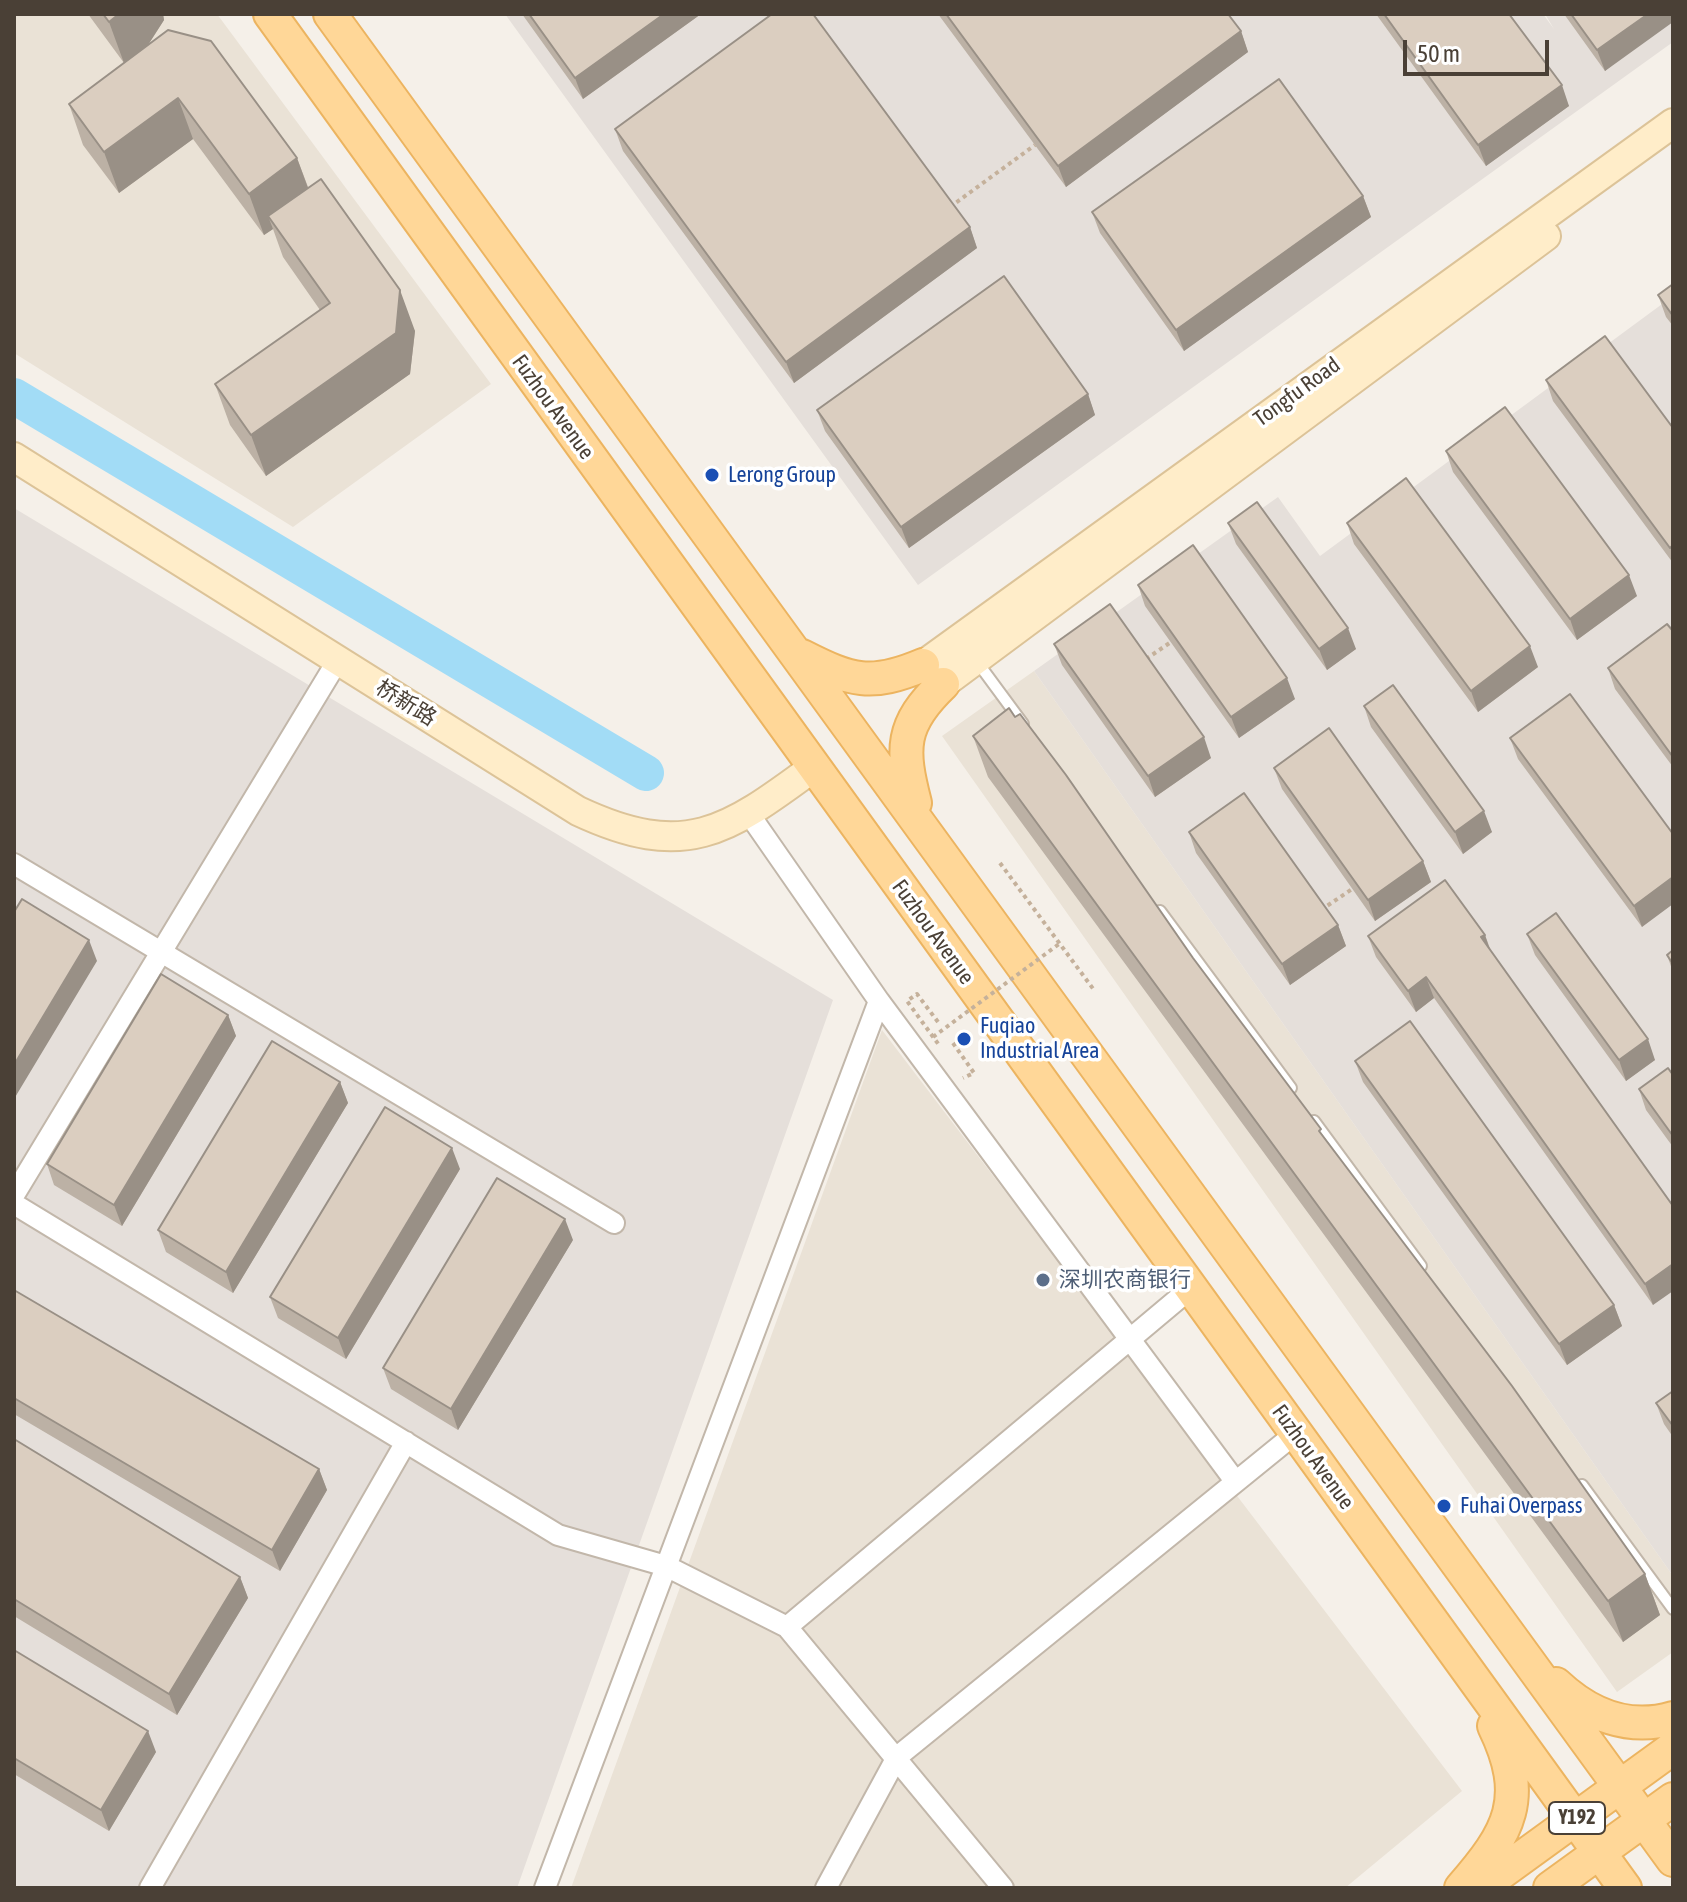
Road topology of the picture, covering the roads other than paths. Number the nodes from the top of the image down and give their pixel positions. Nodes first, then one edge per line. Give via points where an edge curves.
1 (270, 14) edge
2 (330, 14) edge
3 (1673, 123) edge
4 (1673, 141) edge
5 (14, 457) edge
6 (798, 654) junction
7 (338, 660) junction
8 (976, 660) junction
9 (933, 674) junction
10 (1031, 735) edge
11 (814, 767) junction
12 (749, 814) junction
13 (919, 822) junction
14 (14, 864) edge
15 (1154, 902) edge
16 (160, 954) junction
17 (879, 1001) junction
18 (1295, 1095) edge
19 (1305, 1108) edge
20 (14, 1195) edge
21 (14, 1204) edge
22 (614, 1223) dead end
23 (1427, 1275) edge
24 (1191, 1288) junction
25 (1128, 1338) junction
26 (1296, 1433) junction
27 (406, 1442) junction
28 (1579, 1480) edge
29 (1235, 1481) junction
30 (666, 1566) junction
31 (1673, 1609) edge
32 (787, 1627) junction
33 (1512, 1641) junction
34 (1467, 1669) junction
35 (1673, 1718) edge
36 (1673, 1748) edge
37 (897, 1757) junction
38 (1619, 1787) junction
39 (1673, 1799) edge
40 (1575, 1819) junction
41 (1644, 1820) junction
42 (1599, 1853) junction
43 (1673, 1860) edge
44 (150, 1888) edge
45 (545, 1888) edge
46 (826, 1888) edge
47 (1003, 1888) edge
48 (1461, 1888) edge
49 (1480, 1888) edge
50 (1550, 1888) edge
51 (1625, 1888) edge

1 - 11 main road, Fuzhou Avenue
2 - 6 main road
3 - 9 street, Tongfu Road
4 - 8 street, Tongfu Road
5 - 7 street, 桥新路
6 - 9 main road via 842,676
6 - 13 main road
7 - 12 street, 桥新路 via 578,811 617,829 664,839 700,834
7 - 16 street
8 - 9 street, Tongfu Road
8 - 10 lane
9 - 13 main road via 903,756
11 - 12 street, 桥新路
11 - 24 main road, Fuzhou Avenue
12 - 17 street
13 - 33 main road
14 - 16 street
15 - 18 lane
16 - 20 street
16 - 22 street
17 - 25 street
17 - 30 street
19 - 23 lane
21 - 27 street
24 - 25 street
24 - 26 main road, Fuzhou Avenue
25 - 29 street
25 - 32 street
26 - 29 street
26 - 34 main road, Fuzhou Avenue
27 - 30 street via 558,1535
27 - 44 street
28 - 31 lane
29 - 37 street
30 - 32 street
30 - 45 street
32 - 37 street
33 - 35 main road via 1593,1711 1624,1723
33 - 38 main road
34 - 40 main road, Fuzhou Avenue
34 - 48 main road via 1505,1748 1514,1782 1511,1812 1497,1843
36 - 38 main road, Y192
37 - 46 street
37 - 47 street
38 - 40 main road, Y192
38 - 41 main road
39 - 41 main road, Y192
40 - 42 main road, Fuzhou Avenue
40 - 49 main road, Y192
41 - 42 main road, Y192
41 - 43 main road
42 - 50 main road, Y192
42 - 51 main road, Fuzhou Avenue

